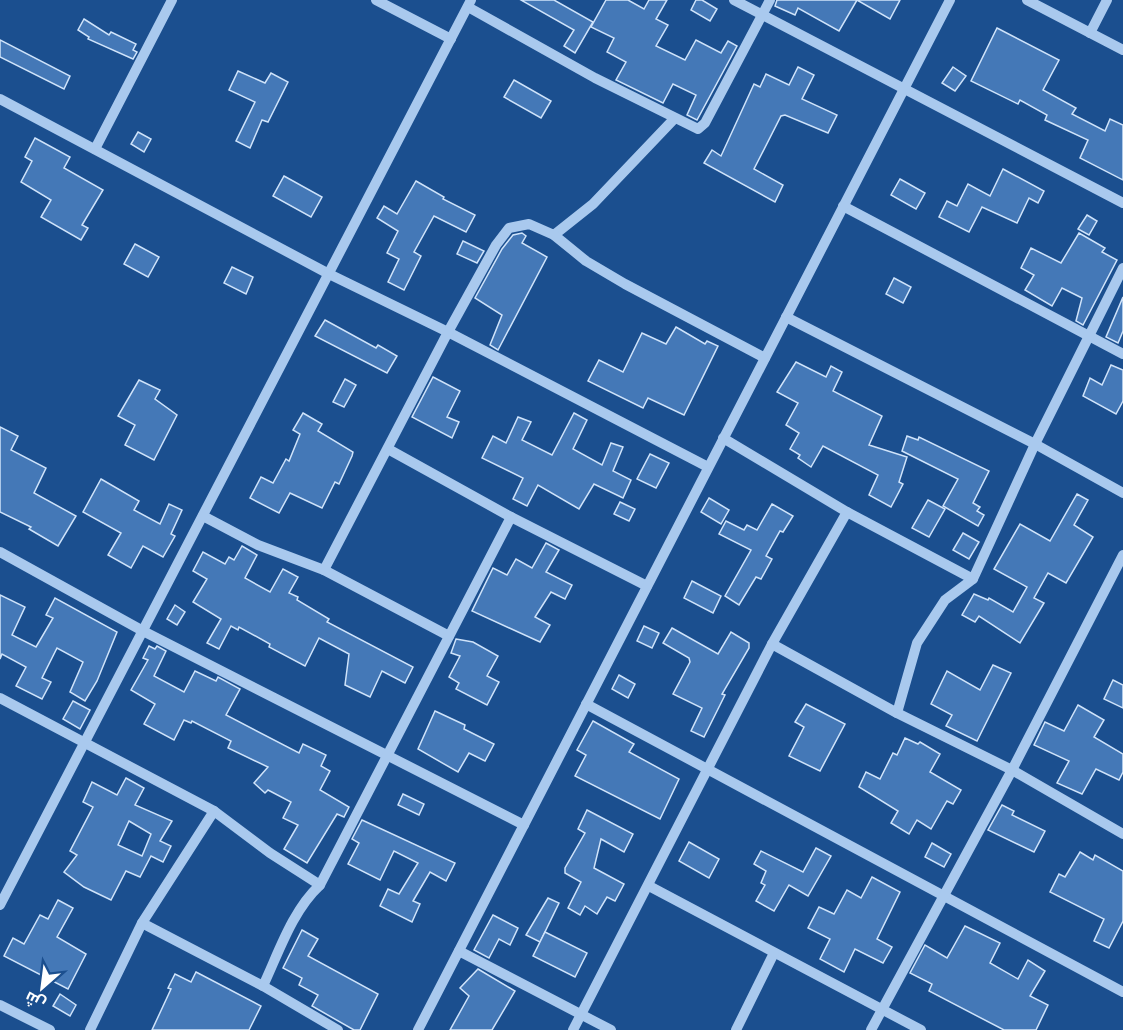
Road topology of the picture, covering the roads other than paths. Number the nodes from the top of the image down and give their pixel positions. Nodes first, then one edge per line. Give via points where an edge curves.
1 (172, 0) edge
2 (376, 0) edge
3 (734, 0) edge
4 (770, 0) edge
5 (950, 0) edge
6 (1028, 0) edge
7 (1107, 0) edge
8 (470, 4) edge
9 (762, 15) junction
10 (1090, 33) junction
11 (451, 39) junction
12 (1123, 50) edge
13 (904, 88) junction
14 (0, 99) edge
15 (674, 119) junction
16 (95, 149) junction
17 (1123, 203) edge
18 (843, 206) junction
19 (554, 235) junction
20 (1123, 268) edge
21 (329, 274) junction
22 (786, 317) junction
23 (448, 332) junction
24 (1088, 335) junction
25 (1123, 354) edge
26 (765, 358) junction
27 (723, 438) junction
28 (1035, 444) junction
29 (388, 449) junction
30 (708, 467) junction
31 (1123, 493) edge
32 (847, 512) junction
33 (203, 516) junction
34 (511, 517) junction
35 (0, 552) edge
36 (1123, 555) edge
37 (324, 570) junction
38 (974, 579) junction
39 (647, 586) junction
40 (143, 631) junction
41 (448, 636) junction
42 (772, 644) junction
43 (0, 698) edge
44 (586, 704) junction
45 (897, 713) junction
46 (85, 742) junction
47 (387, 757) junction
48 (708, 769) junction
49 (1012, 770) junction
50 (214, 811) junction
51 (524, 825) junction
52 (1123, 834) edge
53 (320, 885) junction
54 (648, 886) junction
55 (944, 896) junction
56 (0, 905) edge
57 (142, 923) junction
58 (459, 951) junction
59 (774, 952) junction
60 (262, 986) junction
61 (1123, 992) edge
62 (0, 1005) edge
63 (882, 1010) junction
64 (580, 1014) junction
65 (50, 1030) edge
66 (90, 1030) edge
67 (338, 1030) edge
68 (418, 1030) edge
69 (573, 1030) edge
70 (611, 1030) edge
71 (736, 1030) edge
72 (871, 1030) edge
73 (921, 1030) edge

1 - 16 street
2 - 11 street
3 - 9 street
4 - 9 street
5 - 13 street
6 - 10 street
7 - 10 street
8 - 11 street
8 - 15 street
9 - 13 street
9 - 15 street via 702,127 694,129
10 - 12 street
11 - 21 street
13 - 17 street
13 - 18 street
14 - 16 street
15 - 19 street via 601,197
16 - 21 street
18 - 22 street
18 - 24 street
19 - 23 street via 529,224 509,228
19 - 26 street via 586,261 625,284
20 - 24 street
21 - 23 street
21 - 33 street
22 - 26 street
22 - 28 street
23 - 29 street
23 - 30 street
24 - 25 street
24 - 28 street
26 - 27 street
27 - 30 street
27 - 32 street
28 - 31 street
28 - 38 street
29 - 34 street
29 - 37 street
30 - 39 street
32 - 38 street
32 - 42 street
33 - 37 street via 258,545
33 - 40 street
34 - 39 street
34 - 41 street
35 - 40 street
36 - 49 street
37 - 41 street
38 - 45 street via 945,600 917,643
39 - 44 street
40 - 46 street
40 - 47 street
41 - 47 street
42 - 45 street
42 - 48 street
43 - 46 street
44 - 48 street
44 - 51 street
45 - 49 street
46 - 50 street
46 - 56 street
47 - 51 street
47 - 53 street
48 - 54 street
48 - 55 street
49 - 52 street
49 - 55 street
50 - 53 street
50 - 57 street
51 - 58 street
53 - 60 street via 303,902
54 - 59 street
54 - 64 street
55 - 61 street
55 - 63 street
57 - 60 street
57 - 66 street
58 - 64 street
58 - 68 street
59 - 63 street
59 - 71 street
60 - 67 street
62 - 65 street
63 - 72 street
63 - 73 street
64 - 69 street
64 - 70 street

